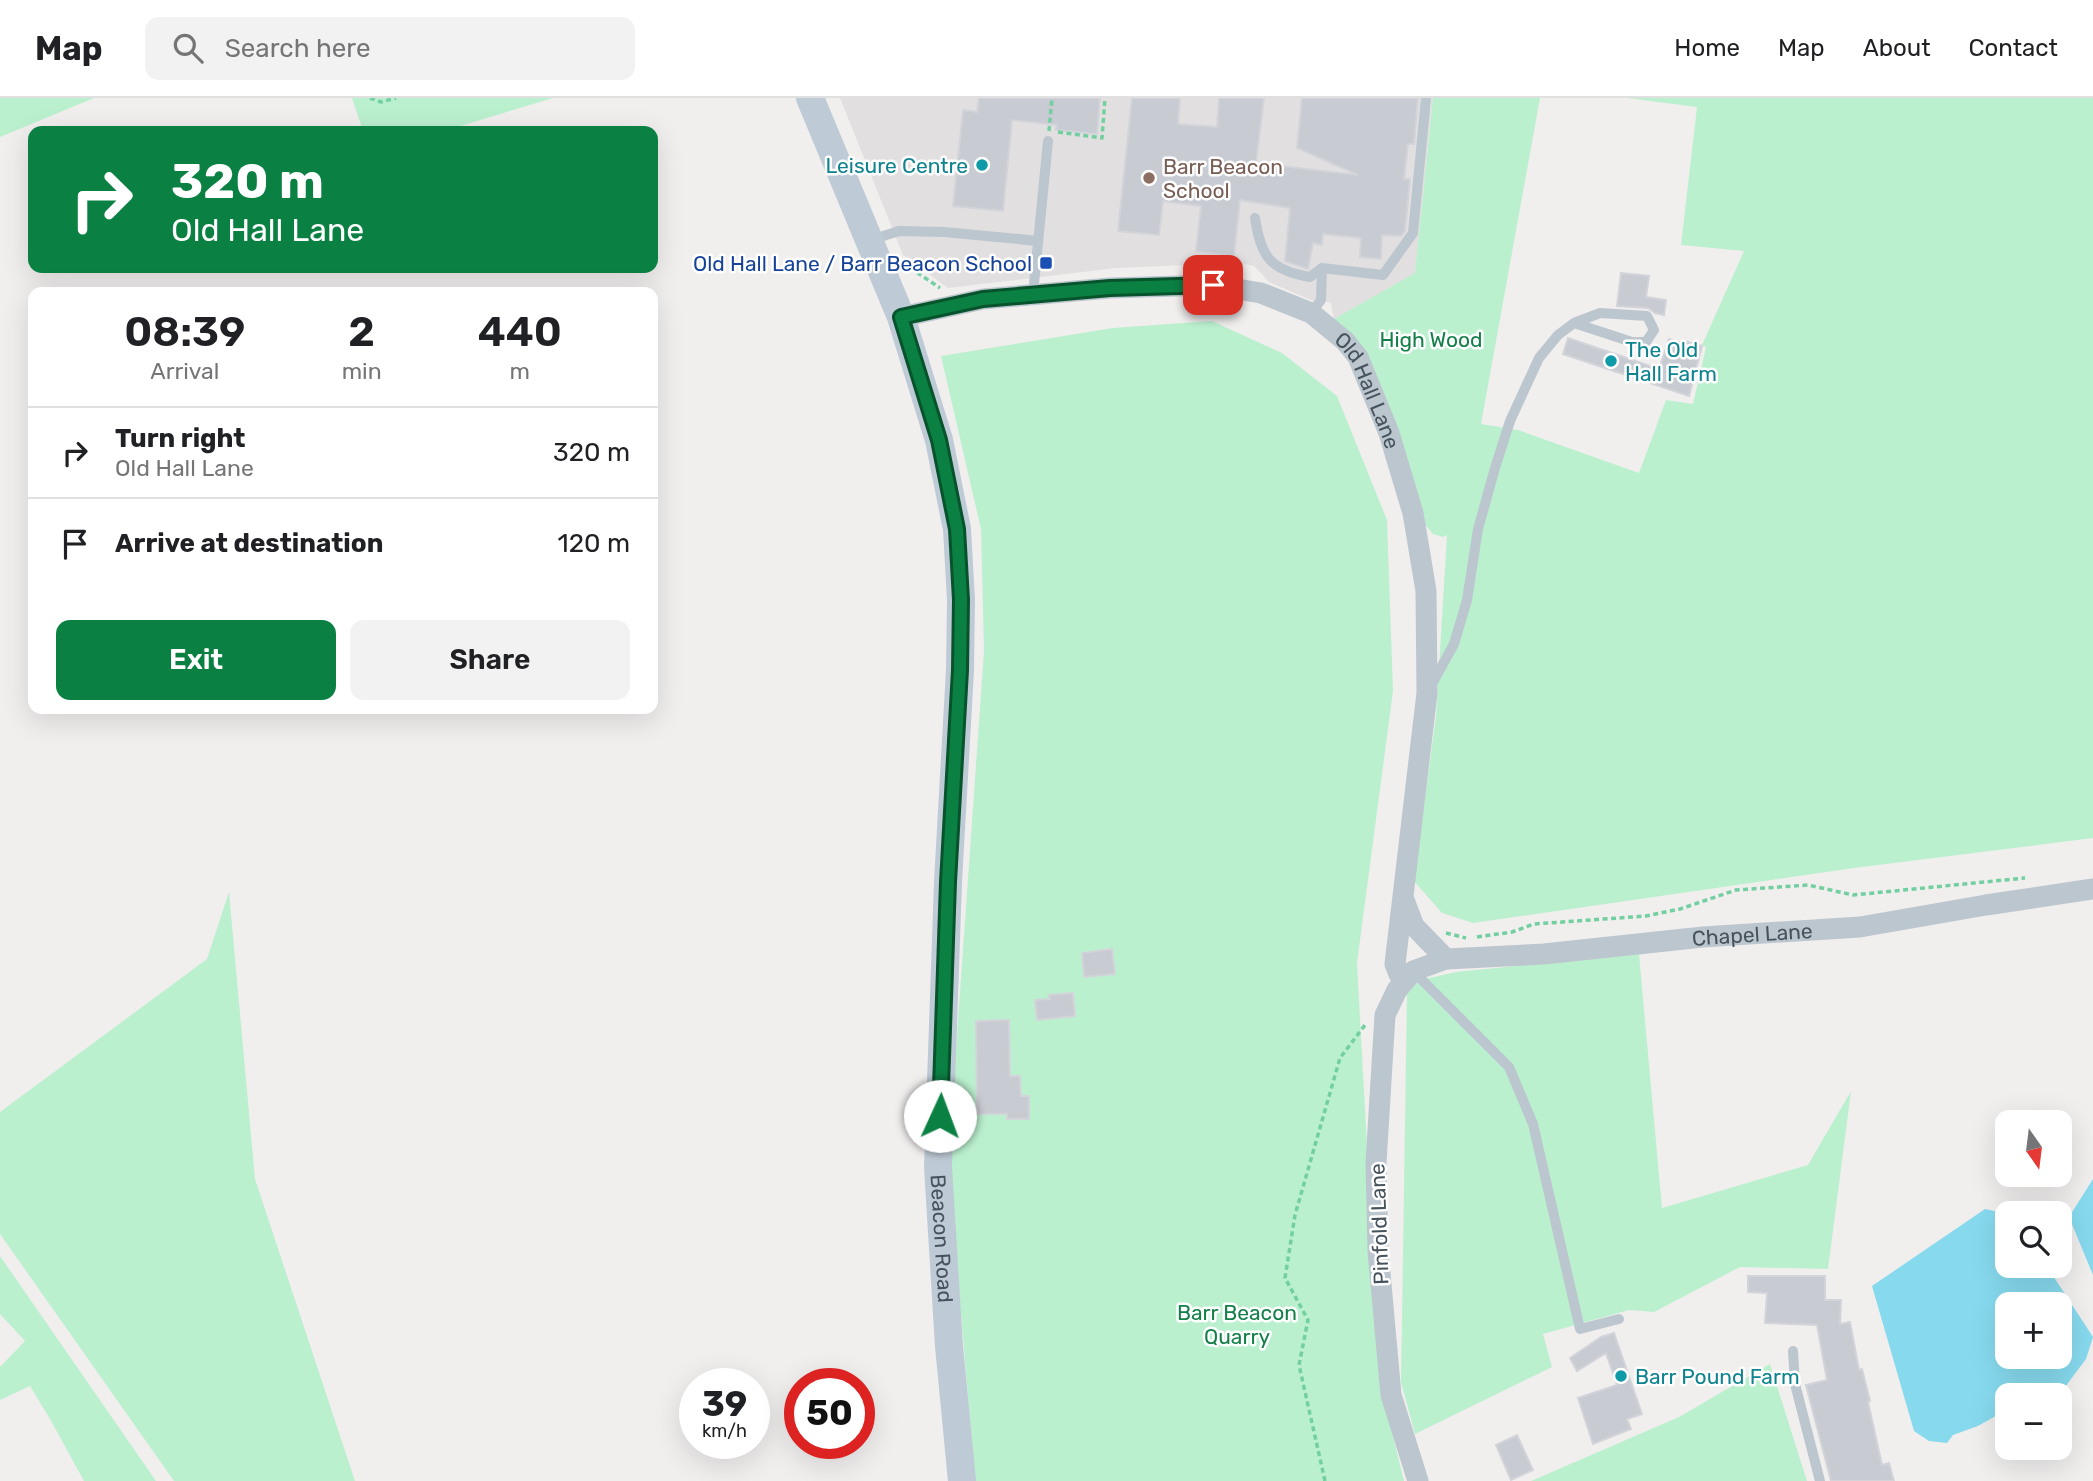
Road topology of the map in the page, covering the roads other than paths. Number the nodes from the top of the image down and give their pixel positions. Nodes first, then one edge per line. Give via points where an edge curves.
1 (810, 98) edge
2 (1426, 98) edge
3 (1048, 136) road end
4 (1255, 218) dead end
5 (881, 237) junction
6 (1038, 241) junction
7 (1322, 268) junction
8 (1033, 294) junction
9 (1311, 313) junction
10 (901, 317) junction
11 (1574, 323) junction
12 (1427, 693) junction
13 (2093, 889) edge
14 (1402, 895) junction
15 (1446, 959) junction
16 (1409, 975) junction
17 (1619, 1319) dead end
18 (1793, 1351) dead end
19 (962, 1481) edge
20 (1418, 1481) edge
21 (1820, 1481) edge

1 - 5 main road, Beacon Road
2 - 7 lane via 1413,233 1383,275
3 - 6 lane
4 - 7 lane via 1258,237 1273,265 1310,277
5 - 6 lane via 899,231 944,232
5 - 10 main road, Beacon Road
6 - 8 lane
7 - 9 lane via 1321,300
8 - 9 street, Old Hall Lane via 1213,285 1261,293
8 - 10 street, Old Hall Lane via 983,299
9 - 12 street, Old Hall Lane via 1345,341 1357,358 1389,433 1413,513 1426,591
10 - 19 main road, Beacon Road via 939,440 958,541 960,670 938,1167
11 - 11 lane via 1600,313 1647,316 1654,330 1646,342 1632,342
11 - 12 lane via 1539,358 1510,421 1478,529 1467,600 1454,644
12 - 14 street, Old Hall Lane
13 - 15 street, Chapel Lane via 1860,927
14 - 15 street, Old Hall Lane via 1414,926
14 - 16 street, Old Hall Lane via 1395,964 1399,974
15 - 16 street, Chapel Lane
16 - 17 lane via 1509,1067 1525,1100 1580,1329
16 - 20 street, Pinfold Lane via 1385,1015 1376,1163 1378,1251 1391,1395
18 - 21 lane via 1795,1384

